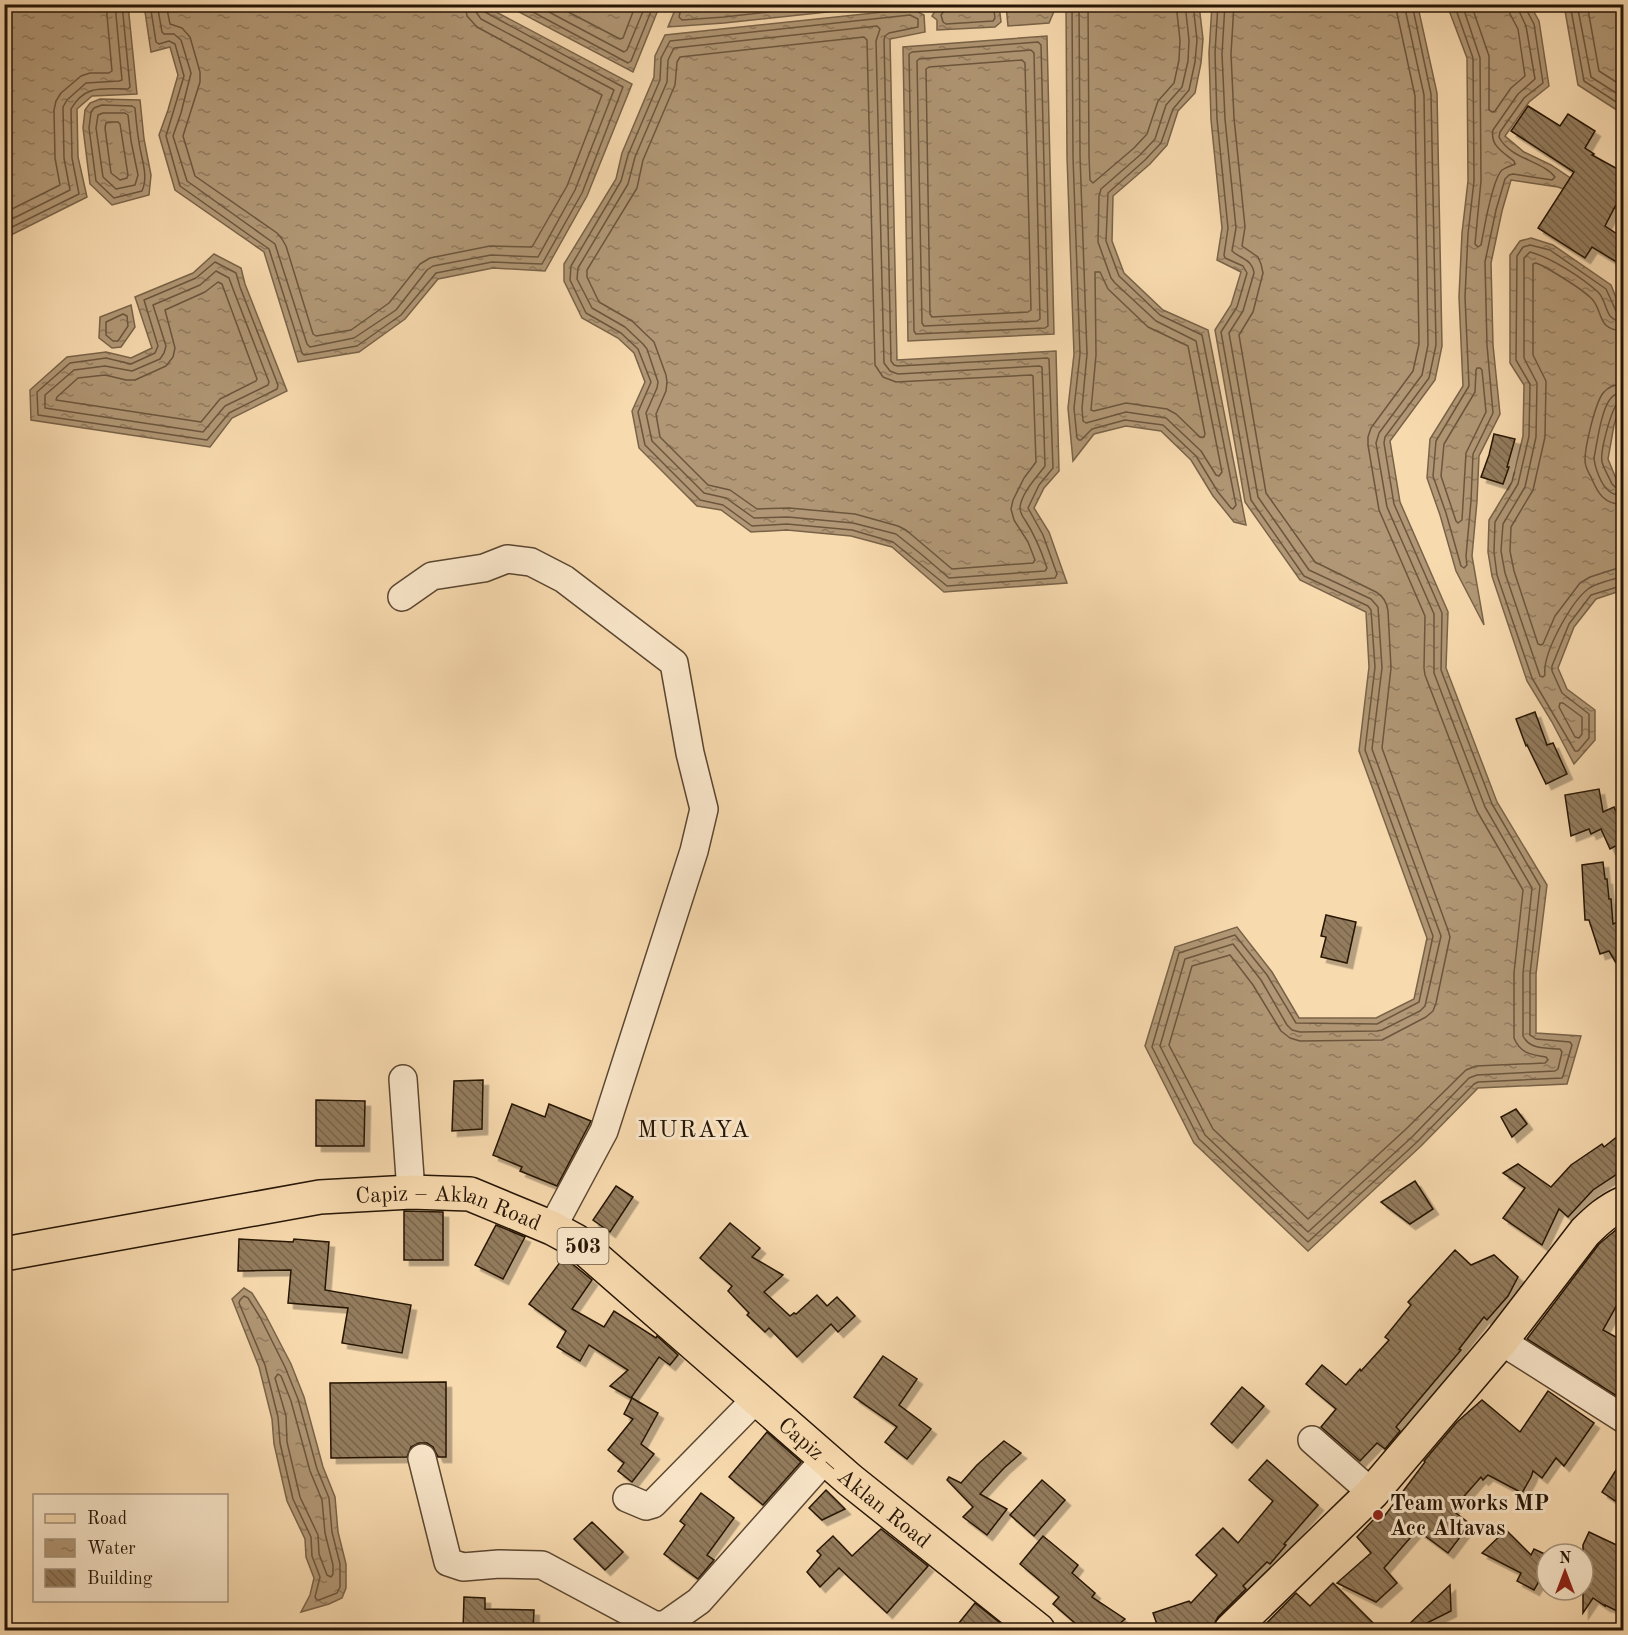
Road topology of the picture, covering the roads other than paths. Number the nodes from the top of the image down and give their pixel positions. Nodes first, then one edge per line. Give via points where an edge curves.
1 (402, 597) dead end
2 (403, 1079) dead end
3 (411, 1192) junction
4 (1623, 1203) edge
5 (552, 1228) junction
6 (4, 1254) edge
7 (1501, 1341) junction
8 (756, 1398) junction
9 (1623, 1419) edge
10 (1312, 1440) dead end
11 (422, 1458) dead end
12 (826, 1458) junction
13 (1372, 1493) junction
14 (627, 1498) dead end
15 (1038, 1630) edge
16 (1231, 1630) edge

1 - 5 street via 432,576 484,568 507,559 531,562 564,579 674,663 704,809 604,1131
2 - 3 street
3 - 5 main road, Capiz – Aklan Road / 503 via 470,1194
3 - 6 main road, Capiz – Aklan Road / 503 via 320,1197
4 - 7 main road via 1585,1232
5 - 8 main road, Capiz – Aklan Road / 503 via 576,1240
7 - 9 street
7 - 13 main road
8 - 12 main road, Capiz – Aklan Road / 503
8 - 14 street via 653,1504 646,1506
10 - 13 street
11 - 12 street via 448,1562 463,1567 542,1565 660,1626 699,1601
12 - 15 main road, Capiz – Aklan Road / 503
13 - 16 main road

